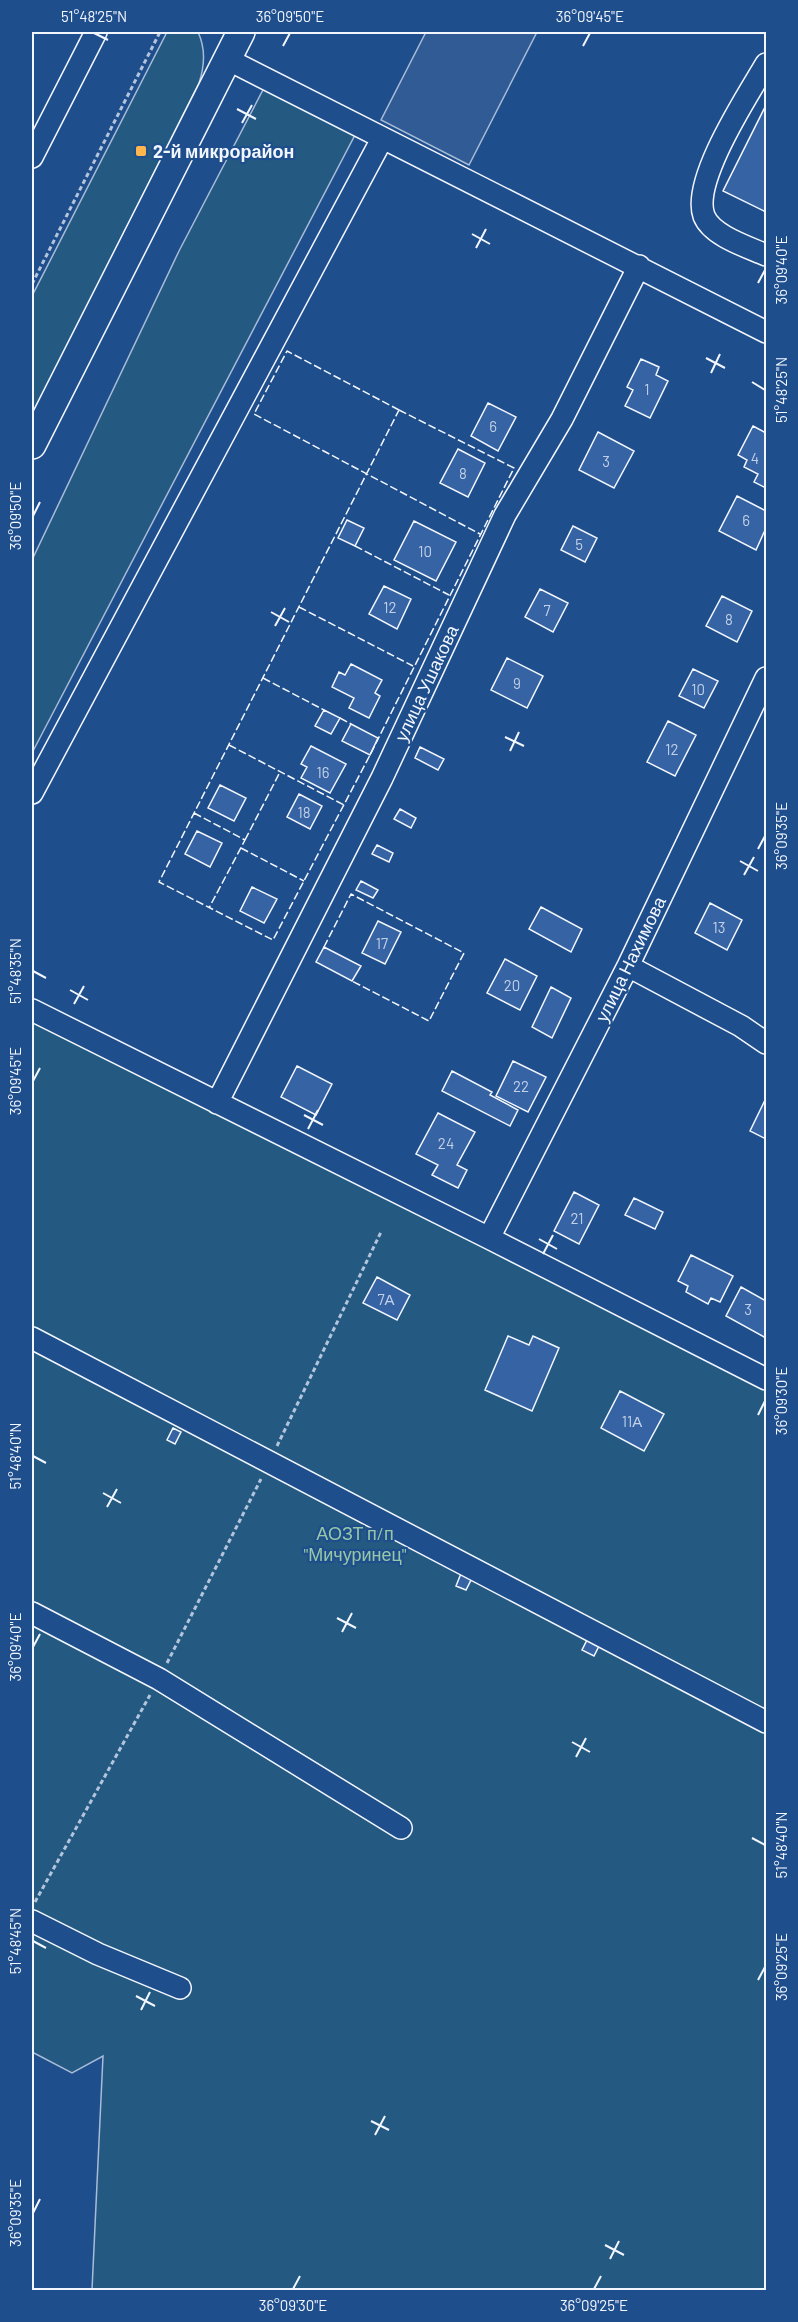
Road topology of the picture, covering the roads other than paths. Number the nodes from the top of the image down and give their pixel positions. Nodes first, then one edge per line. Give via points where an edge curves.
1 (96, 32) edge
2 (241, 32) edge
3 (227, 59) junction
4 (766, 64) edge
5 (382, 139) junction
6 (32, 154) edge
7 (766, 255) edge
8 (639, 266) junction
9 (766, 332) edge
10 (32, 444) edge
11 (766, 678) edge
12 (32, 793) edge
13 (628, 966) junction
14 (32, 1010) edge
15 (766, 1042) edge
16 (217, 1103) junction
17 (489, 1238) junction
18 (32, 1338) edge
19 (766, 1379) edge
20 (32, 1613) edge
21 (766, 1722) edge
22 (401, 1828) dead end
23 (32, 1921) edge
24 (180, 1988) dead end

1 - 6 street
2 - 3 main road
3 - 5 street
3 - 10 main road
4 - 7 street via 727,130 701,195 705,217 723,236
5 - 8 street
5 - 12 street
8 - 9 street
8 - 16 street, улица Ушакова via 562,419 504,515 382,778
11 - 13 street, улица Нахимова
13 - 15 street
13 - 17 street, улица Нахимова
14 - 16 street
16 - 17 street
17 - 19 street
18 - 21 street
20 - 22 street via 159,1679
23 - 24 street

